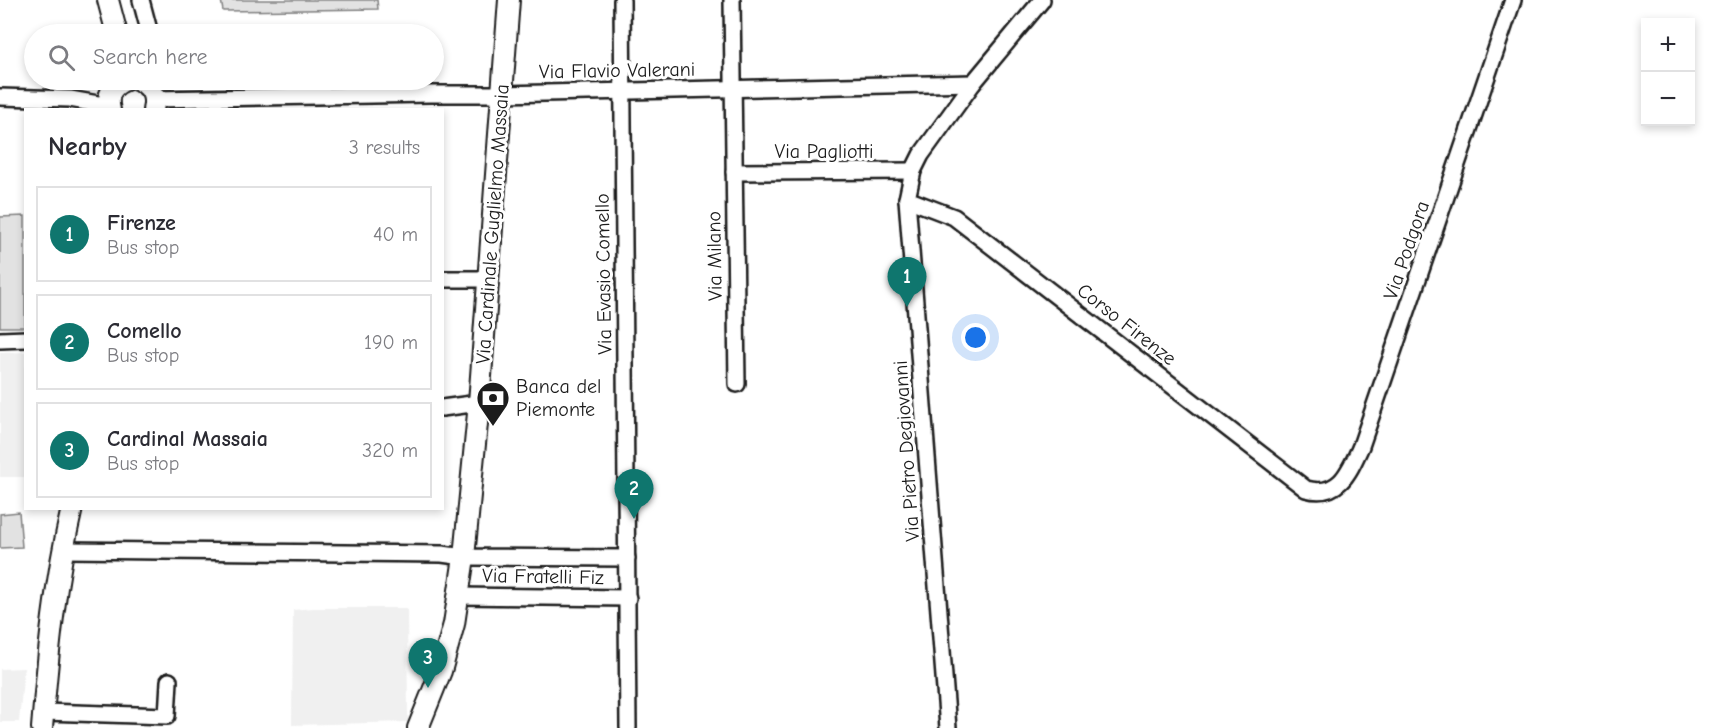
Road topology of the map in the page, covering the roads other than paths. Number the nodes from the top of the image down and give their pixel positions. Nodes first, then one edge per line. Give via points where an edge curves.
1 (108, 0) edge
2 (141, 0) edge
3 (509, 0) edge
4 (622, 0) edge
5 (732, 0) edge
6 (1042, 0) edge
7 (1513, 0) edge
8 (114, 24) edge
9 (147, 24) edge
10 (973, 83) junction
11 (733, 88) junction
12 (622, 91) junction
13 (150, 92) edge
14 (502, 94) junction
15 (114, 96) edge
16 (0, 97) edge
17 (913, 171) junction
18 (734, 172) junction
19 (907, 199) junction
20 (444, 279) edge
21 (489, 279) junction
22 (24, 339) edge
23 (0, 340) edge
24 (737, 384) dead end
25 (479, 403) junction
26 (444, 408) edge
27 (1315, 492) joint
28 (72, 510) edge
29 (64, 550) junction
30 (464, 557) junction
31 (627, 558) junction
32 (459, 596) junction
33 (628, 598) junction
34 (169, 681) dead end
35 (43, 720) edge
36 (418, 728) edge
37 (628, 728) edge
38 (948, 728) edge

1 - 8 main road
2 - 9 street
3 - 14 main road, Via Cardinale Guglielmo Massaia
4 - 12 street, Via Evasio Comello
5 - 11 street, Via Milano
6 - 10 street, Via Pietro Degiovanni
7 - 27 street, Via Podgora via 1361,447 1341,483
10 - 11 street, Via Flavio Valerani
10 - 17 street, Via Pietro Degiovanni
11 - 12 street, Via Flavio Valerani
11 - 18 street, Via Milano
12 - 14 street, Via Flavio Valerani
12 - 31 street, Via Evasio Comello
13 - 14 street, Via Flavio Valerani
14 - 21 main road, Via Cardinale Guglielmo Massaia
15 - 16 street
17 - 18 street, Via Pagliotti
17 - 19 street, Via Pietro Degiovanni
18 - 24 street, Via Milano
19 - 27 street, Corso Firenze via 954,217 1306,489
19 - 38 street, Via Pietro Degiovanni
20 - 21 street
21 - 25 main road, Via Cardinale Guglielmo Massaia
22 - 23 street
25 - 26 street
25 - 30 main road, Via Cardinale Guglielmo Massaia
28 - 29 main road
29 - 30 street
29 - 35 main road
30 - 31 street
30 - 32 main road, Via Cardinale Guglielmo Massaia
31 - 33 street, Via Evasio Comello
32 - 33 street, Via Fratelli Fiz
32 - 36 main road, Via Cardinale Guglielmo Massaia via 441,671
33 - 37 street, Via Evasio Comello
34 - 35 street via 166,716

